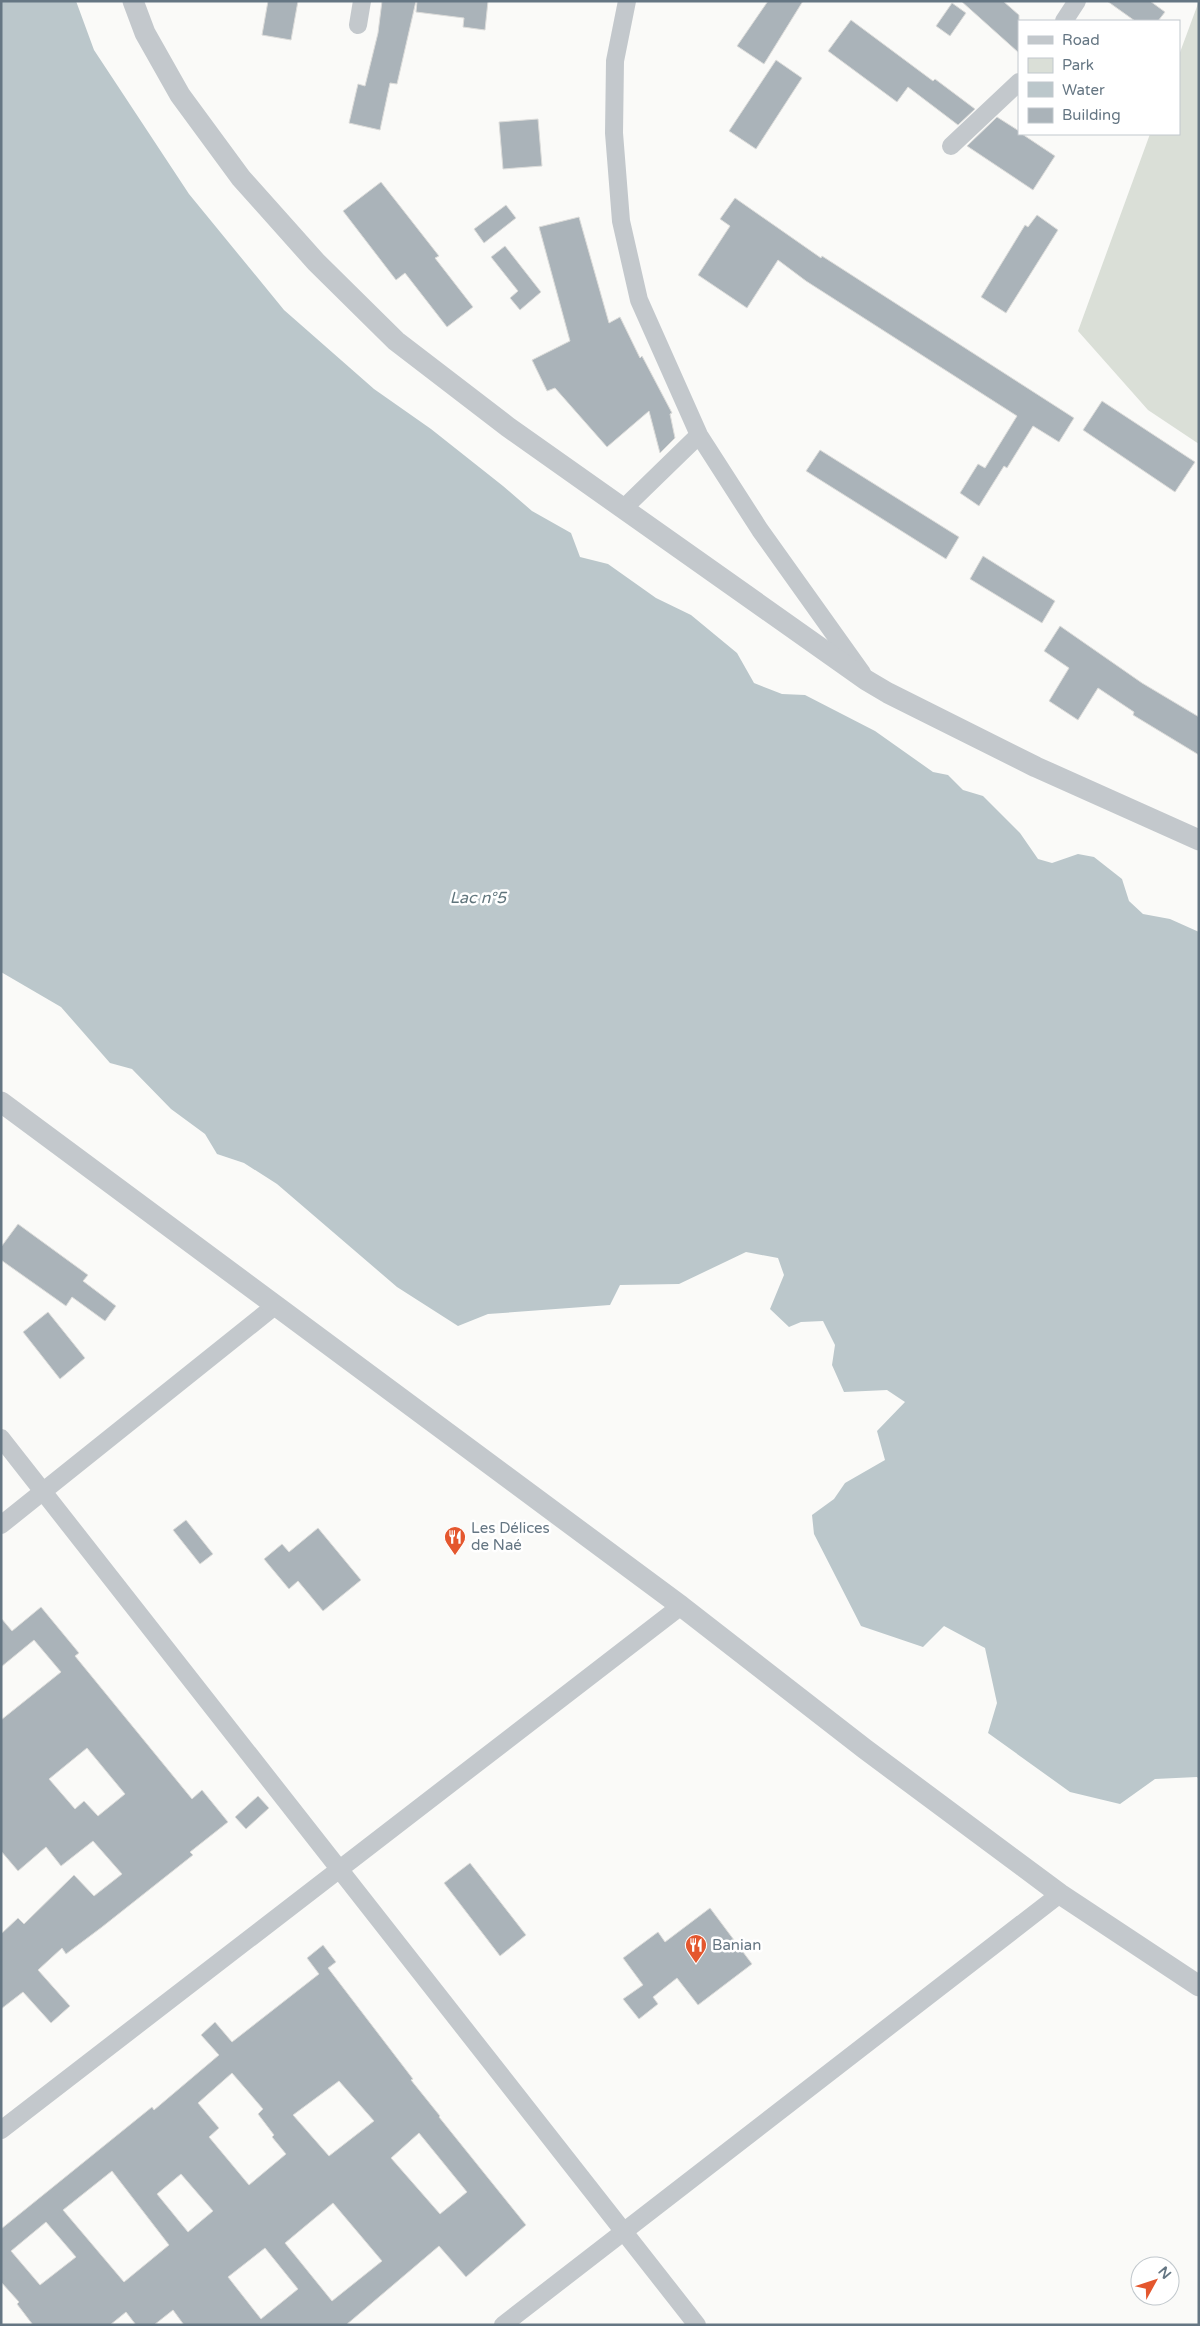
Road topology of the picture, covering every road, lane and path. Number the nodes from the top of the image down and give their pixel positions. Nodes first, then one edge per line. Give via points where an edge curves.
1 (133, 1) edge
2 (362, 1) edge
3 (627, 1) edge
4 (1077, 1) edge
5 (1065, 20) edge
6 (358, 25) dead end
7 (1018, 83) edge
8 (951, 146) dead end
9 (699, 435) junction
10 (625, 507) junction
11 (866, 680) junction
12 (1199, 840) edge
13 (1, 1102) edge
14 (276, 1305) junction
15 (1, 1438) edge
16 (43, 1491) junction
17 (1, 1525) edge
18 (681, 1606) junction
19 (339, 1869) junction
20 (1060, 1894) junction
21 (1199, 1986) edge
22 (1, 2130) edge
23 (624, 2232) junction
24 (503, 2325) edge
25 (697, 2325) edge

1 - 10 street via 145,33 180,95 241,178 316,262 396,341 508,427
2 - 6 street
3 - 9 street via 615,61 614,133 621,221 639,300
4 - 5 street
7 - 8 street
9 - 10 street
9 - 11 street via 750,516
10 - 11 street
11 - 12 street via 1036,767
13 - 14 street
14 - 16 street
14 - 18 street
15 - 16 street
16 - 17 street
16 - 19 street
18 - 19 street
18 - 20 street via 865,1749
19 - 22 street
19 - 23 street
20 - 21 street
20 - 23 street
23 - 24 street
23 - 25 street

